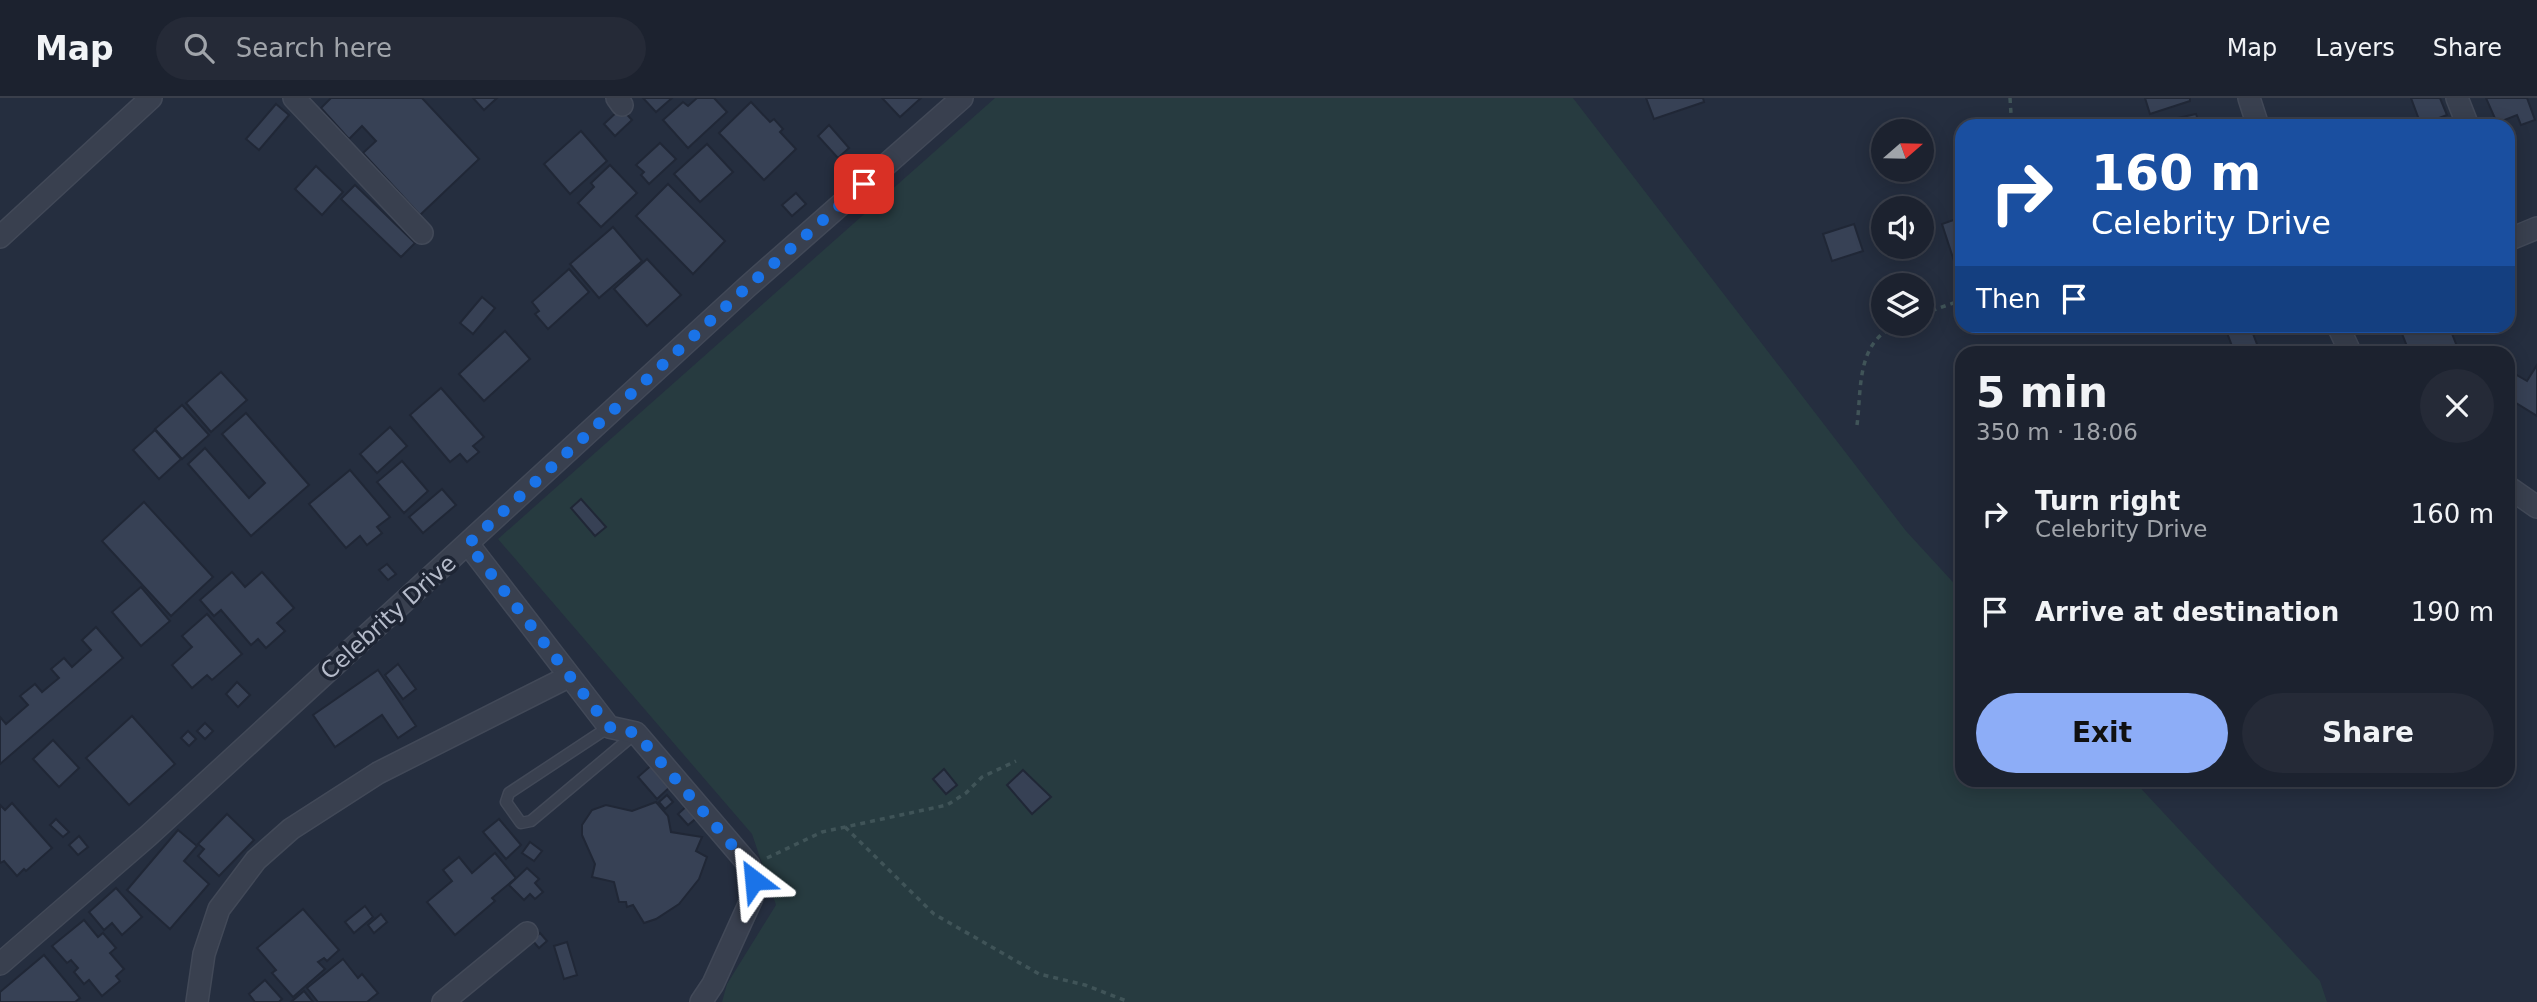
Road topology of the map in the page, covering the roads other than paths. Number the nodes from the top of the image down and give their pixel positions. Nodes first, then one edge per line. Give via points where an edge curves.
1 (151, 98) edge
2 (294, 98) edge
3 (962, 98) edge
4 (2249, 98) edge
5 (2457, 98) edge
6 (2256, 119) edge
7 (2465, 119) edge
8 (2537, 228) edge
9 (422, 233) dead end
10 (2515, 236) edge
11 (0, 237) edge
12 (2515, 492) edge
13 (2537, 507) edge
14 (468, 544) junction
15 (568, 677) junction
16 (609, 727) junction
17 (636, 733) junction
18 (527, 933) dead end
19 (0, 964) edge
20 (197, 1002) edge
21 (443, 1002) edge
22 (701, 1002) edge

1 - 11 street
2 - 9 street
3 - 14 street, Celebrity Drive via 747,287
4 - 6 street
5 - 7 street
8 - 10 street
12 - 13 street
14 - 15 street
14 - 19 street, Celebrity Drive via 148,836
15 - 16 street
15 - 20 street via 378,773 291,829 256,860 219,909 204,954
16 - 17 street
16 - 17 lane via 509,793 506,802 521,823 531,821
17 - 22 street via 749,865 754,880 752,898
18 - 21 street

